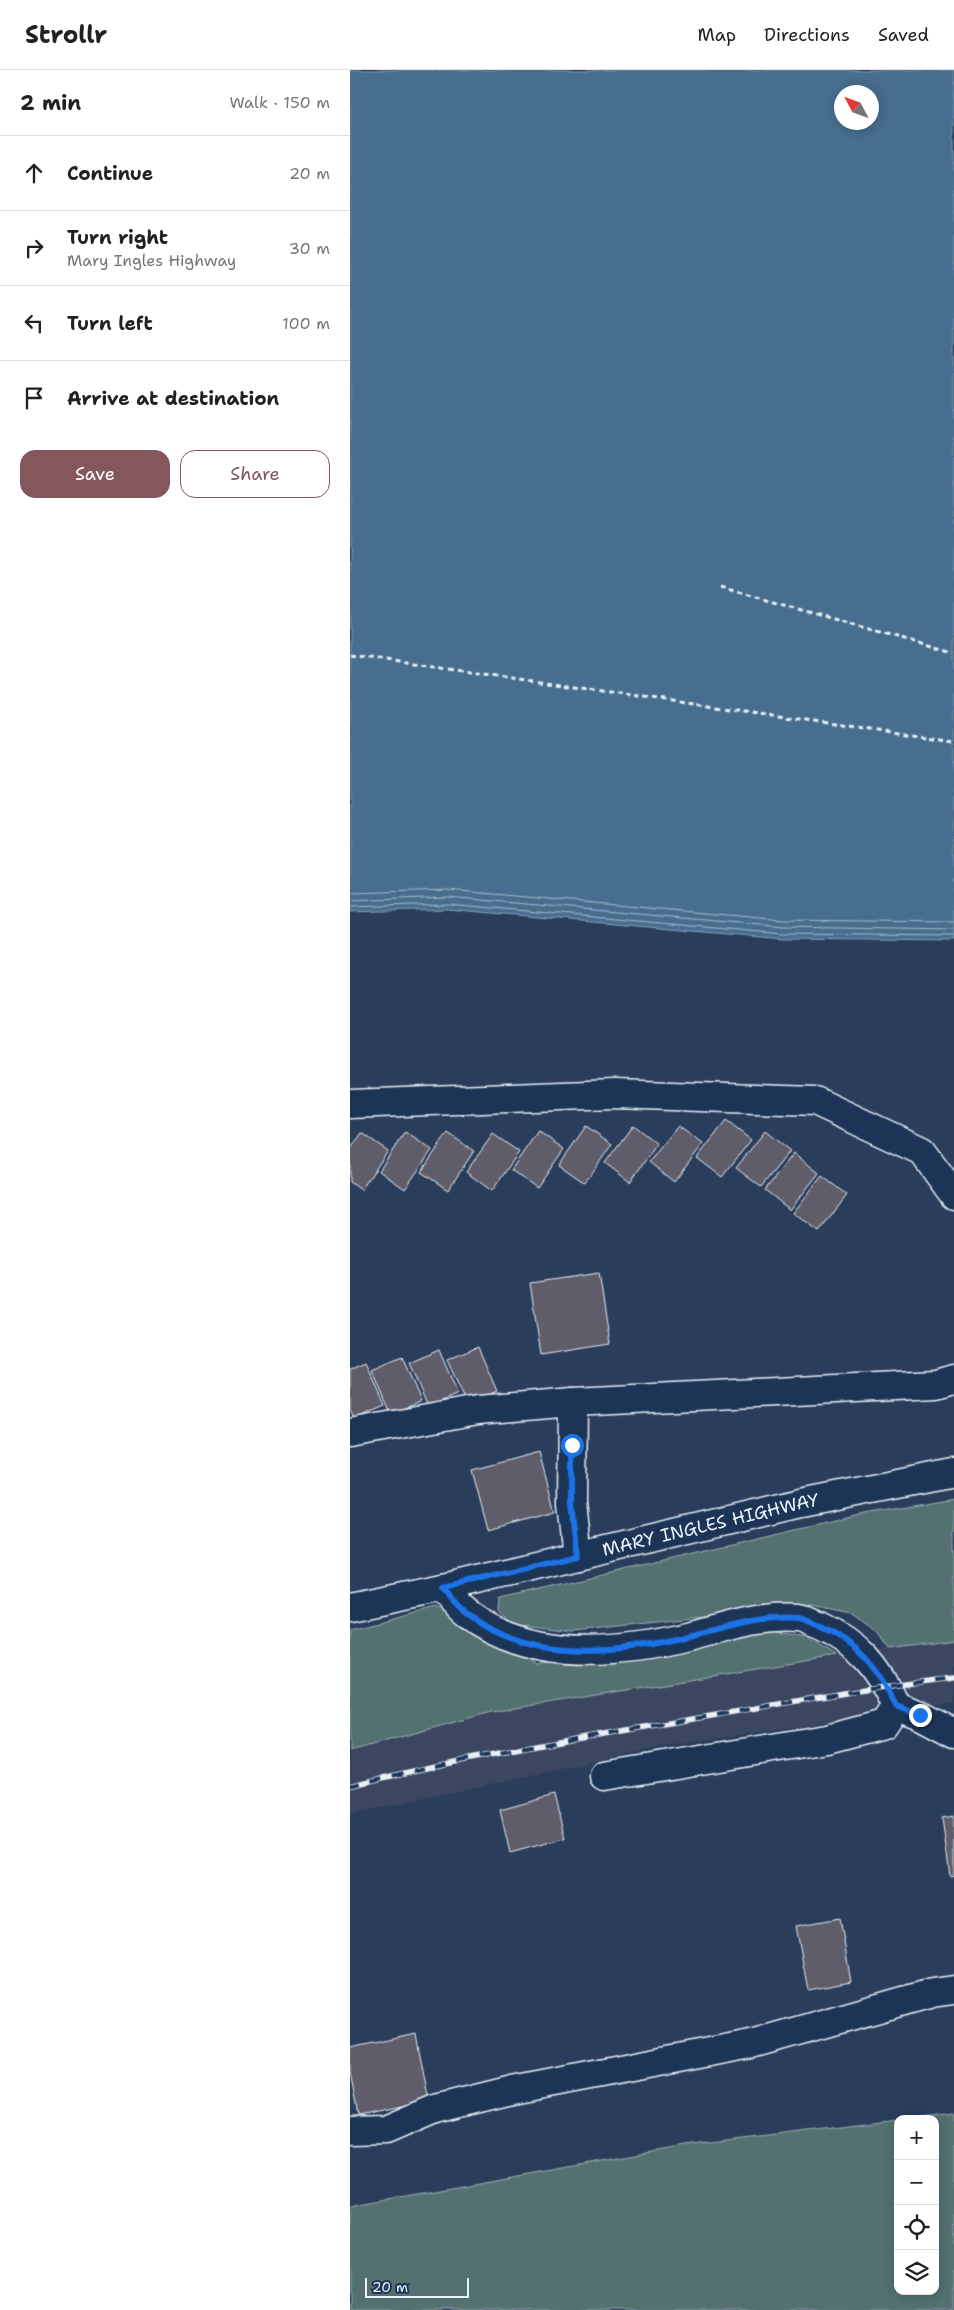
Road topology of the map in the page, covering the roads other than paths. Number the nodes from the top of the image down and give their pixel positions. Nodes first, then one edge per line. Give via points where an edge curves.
1 (350, 1104) edge
2 (954, 1194) edge
3 (954, 1380) edge
4 (573, 1402) junction
5 (350, 1433) edge
6 (954, 1473) edge
7 (578, 1556) junction
8 (443, 1588) junction
9 (350, 1607) edge
10 (896, 1706) junction
11 (954, 1734) edge
12 (604, 1776) dead end
13 (954, 1990) edge
14 (350, 2131) edge

1 - 2 street via 615,1094 815,1102 922,1151
3 - 4 street via 936,1384
4 - 5 street via 478,1410
4 - 7 street via 572,1502
6 - 7 street, MARY INGLES HIGHWAY via 801,1503
7 - 8 street, MARY INGLES HIGHWAY
8 - 9 street, MARY INGLES HIGHWAY
8 - 10 street via 466,1613 508,1637 562,1650 616,1649 686,1637 758,1618 801,1618 838,1634 865,1655
10 - 11 street
10 - 12 street via 884,1724 827,1739
13 - 14 street via 932,1993 751,2044 502,2092 435,2109 386,2130

